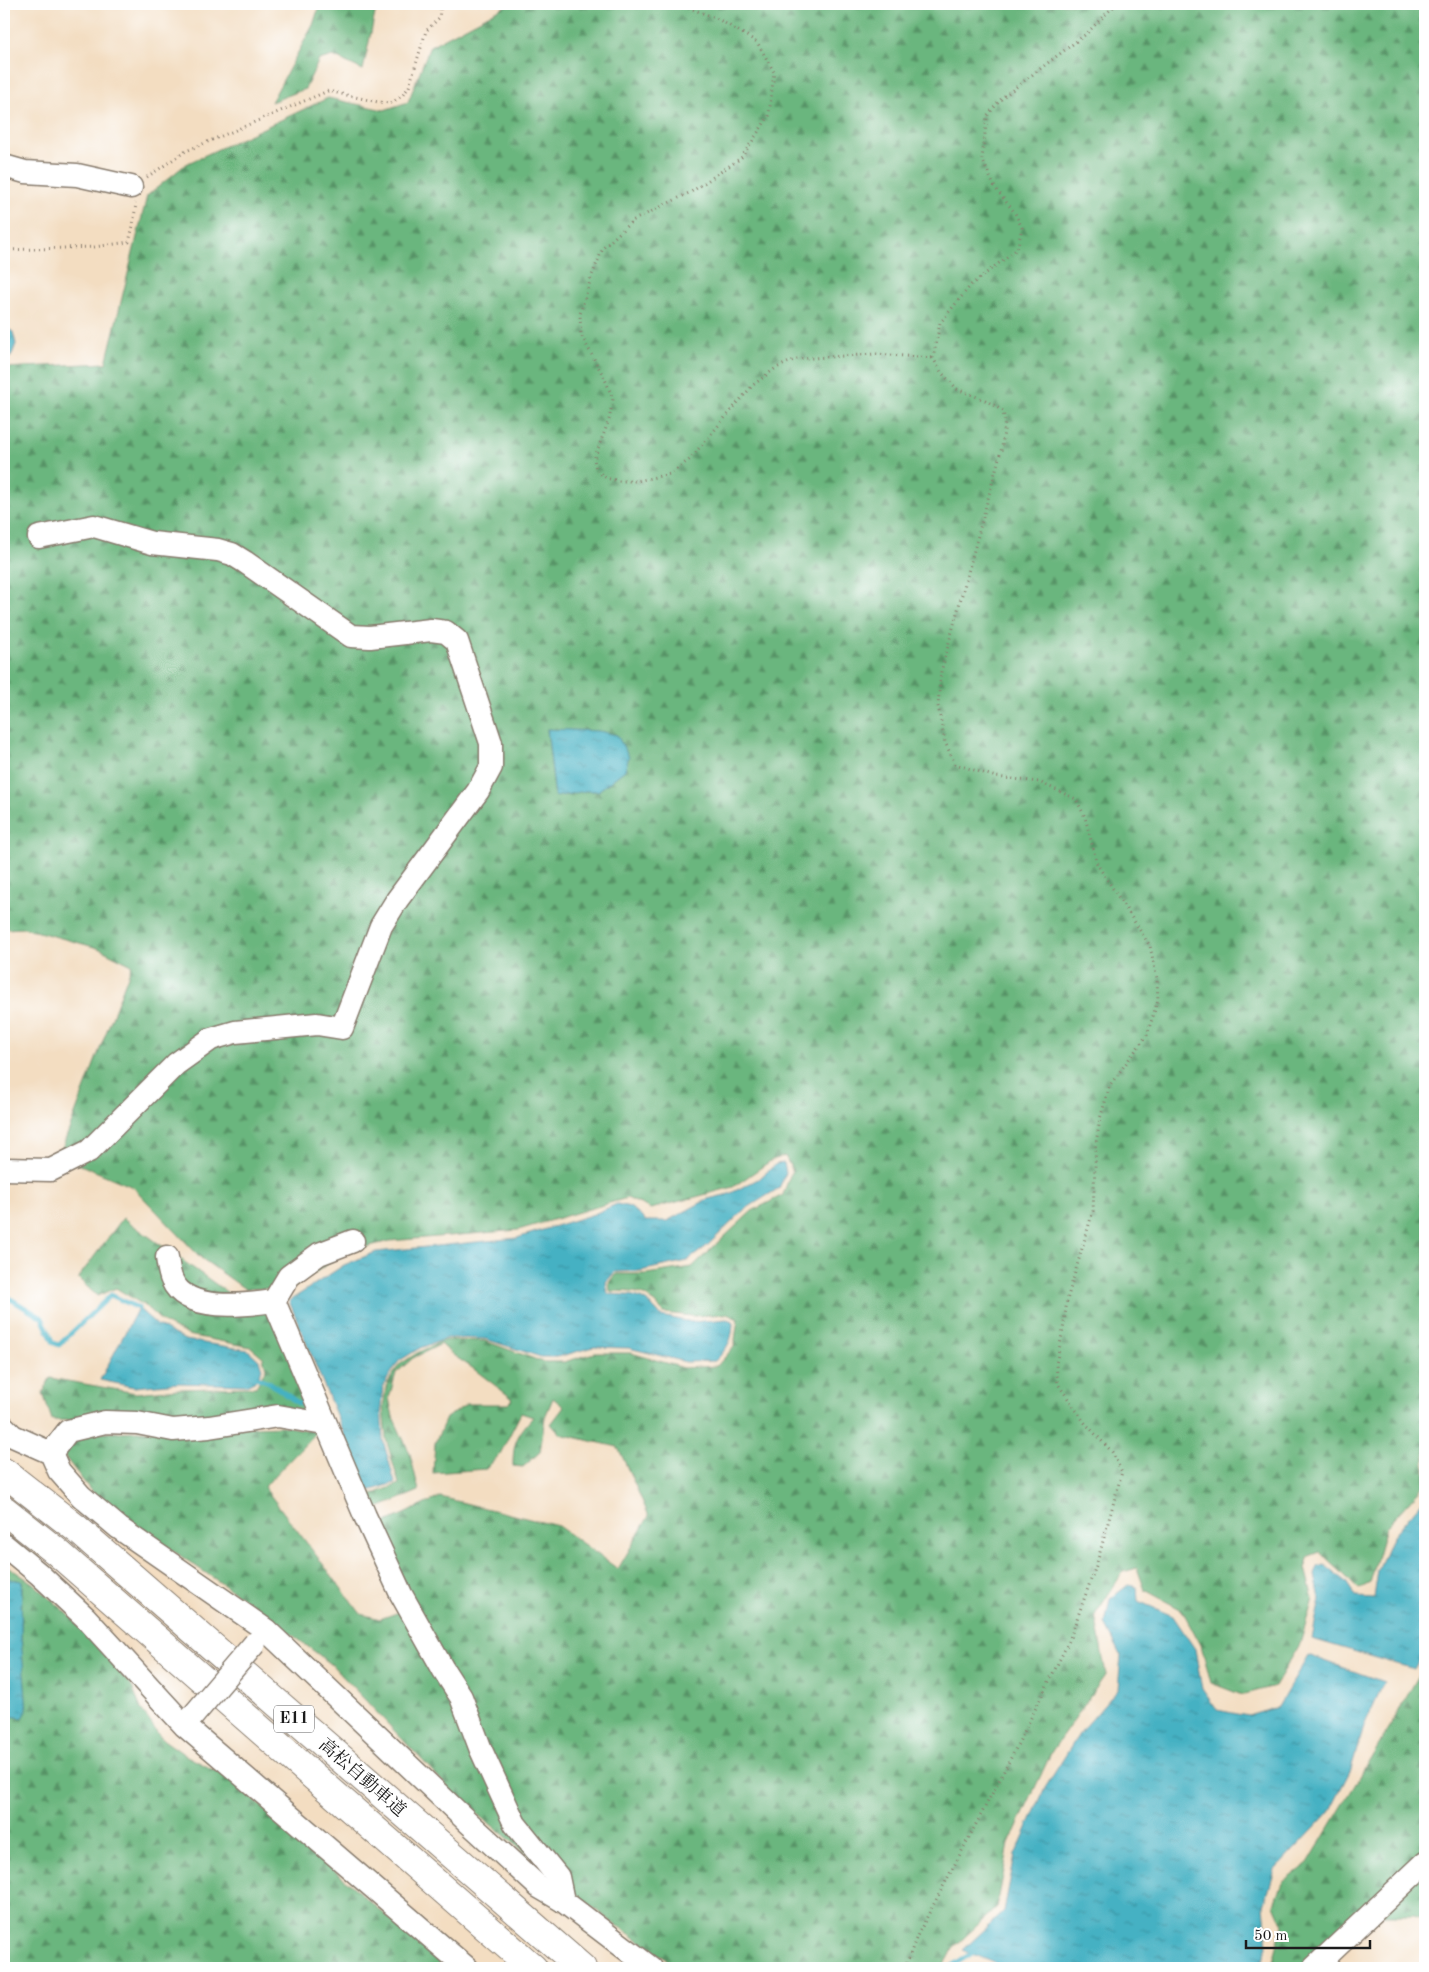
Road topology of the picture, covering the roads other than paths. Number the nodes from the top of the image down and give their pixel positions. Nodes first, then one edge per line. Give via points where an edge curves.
1 (4, 166) edge
2 (131, 187) road end
3 (40, 538) dead end
4 (4, 1169) edge
5 (353, 1240) dead end
6 (166, 1258) dead end
7 (274, 1301) junction
8 (320, 1410) junction
9 (4, 1427) edge
10 (51, 1453) junction
11 (4, 1472) edge
12 (4, 1510) edge
13 (4, 1544) edge
14 (261, 1636) junction
15 (188, 1721) junction
16 (1425, 1863) edge
17 (563, 1901) junction
18 (466, 1968) edge
19 (533, 1968) edge
20 (582, 1968) edge
21 (651, 1968) edge
22 (1314, 1968) edge

1 - 2 street via 25,172 77,175
3 - 4 street via 94,526 152,543 218,550 245,562 351,636 432,630 446,632 457,641 464,660 491,743 491,767 478,791 381,926 342,1028 317,1024 235,1032 211,1040 176,1064 89,1151 51,1170
5 - 7 street via 319,1254 289,1276
6 - 7 street via 172,1282 187,1297 237,1306
7 - 8 street
8 - 10 street via 173,1430 137,1423 105,1422 68,1431
8 - 17 street via 401,1594 461,1697 480,1750 515,1824 558,1877
9 - 10 street via 13,1436
10 - 14 street via 59,1471 87,1502
11 - 20 highway, 高松自動車道 / E11 via 77,1530
12 - 19 highway, 高松自動車道 / E11 via 57,1552
13 - 15 street via 85,1617
14 - 15 street, bridge
14 - 17 street via 540,1887
15 - 18 street via 324,1848
16 - 22 street
17 - 21 street

